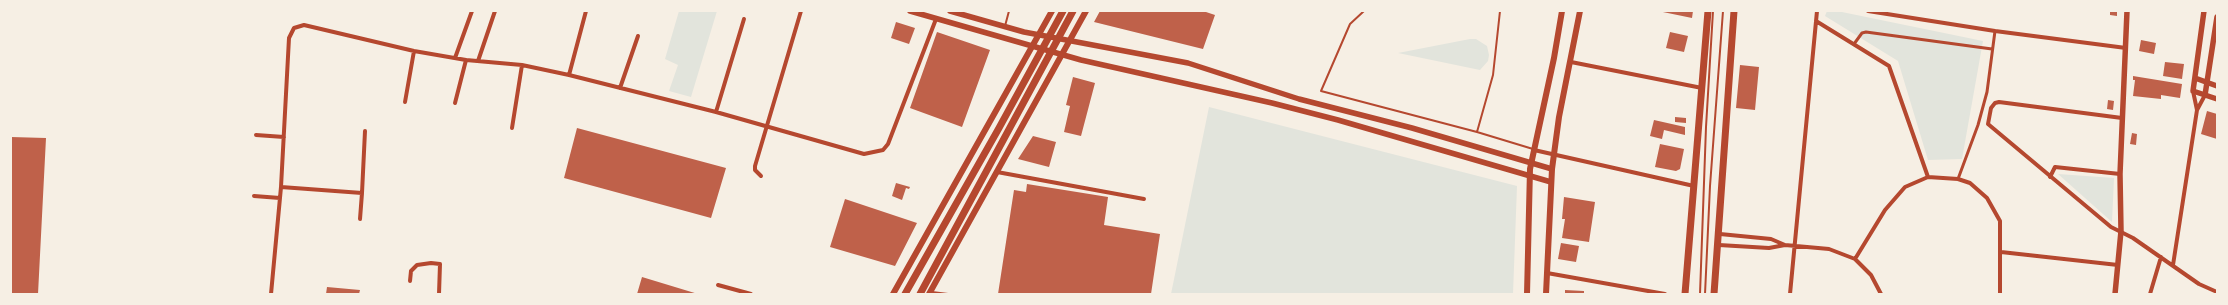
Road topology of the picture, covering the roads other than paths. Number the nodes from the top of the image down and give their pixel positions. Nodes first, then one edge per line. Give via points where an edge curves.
1 (472, 11) edge
2 (495, 11) edge
3 (586, 11) edge
4 (801, 11) edge
5 (910, 11) edge
6 (950, 11) edge
7 (1010, 11) edge
8 (1052, 11) edge
9 (1063, 11) edge
10 (1073, 11) edge
11 (1086, 11) edge
12 (1364, 11) edge
13 (1500, 11) edge
14 (1562, 11) edge
15 (1580, 11) edge
16 (1708, 11) edge
17 (1713, 11) edge
18 (1723, 11) edge
19 (1734, 11) edge
20 (1817, 11) edge
21 (1868, 11) edge
22 (2127, 11) edge
23 (2204, 11) edge
24 (2217, 17) edge
25 (744, 19) dead end
26 (936, 19) junction
27 (1816, 21) junction
28 (1005, 27) junction
29 (1995, 31) junction
30 (1038, 35) junction
31 (638, 36) dead end
32 (1048, 37) junction
33 (1057, 39) junction
34 (1070, 41) junction
35 (1854, 44) junction
36 (1032, 47) junction
37 (2126, 48) junction
38 (1992, 49) junction
39 (1041, 50) junction
40 (414, 52) junction
41 (1050, 52) junction
42 (1062, 55) junction
43 (455, 58) junction
44 (466, 60) junction
45 (478, 61) junction
46 (1572, 62) junction
47 (522, 65) junction
48 (569, 75) junction
49 (2195, 78) junction
50 (2207, 83) junction
51 (2217, 86) edge
52 (620, 88) junction
53 (1702, 88) junction
54 (2193, 91) junction
55 (2205, 95) junction
56 (1298, 99) junction
57 (2217, 99) edge
58 (405, 102) dead end
59 (456, 103) dead end
60 (1296, 109) junction
61 (2197, 110) junction
62 (716, 112) junction
63 (1982, 113) junction
64 (1988, 114) junction
65 (2122, 118) junction
66 (768, 127) junction
67 (512, 128) dead end
68 (365, 131) dead end
69 (1477, 132) junction
70 (256, 135) dead end
71 (284, 137) junction
72 (1534, 150) junction
73 (1554, 154) junction
74 (1531, 163) junction
75 (1552, 169) junction
76 (997, 172) junction
77 (2120, 174) junction
78 (761, 176) dead end
79 (1530, 176) junction
80 (2050, 176) junction
81 (1928, 177) junction
82 (1958, 179) junction
83 (1551, 182) junction
84 (1694, 186) junction
85 (281, 187) junction
86 (362, 193) junction
87 (254, 196) dead end
88 (280, 198) junction
89 (1144, 199) dead end
90 (360, 219) dead end
91 (2121, 231) junction
92 (1720, 234) junction
93 (1719, 245) junction
94 (1785, 245) junction
95 (1793, 246) junction
96 (2001, 252) junction
97 (2161, 257) junction
98 (1855, 259) junction
99 (2118, 265) junction
100 (2173, 265) junction
101 (1547, 273) junction
102 (410, 281) dead end
103 (718, 285) dead end
104 (2217, 292) edge
105 (930, 293) edge
106 (271, 294) edge
107 (440, 294) edge
108 (750, 294) edge
109 (894, 294) edge
110 (905, 294) edge
111 (920, 294) edge
112 (948, 294) edge
113 (1526, 294) edge
114 (1546, 294) edge
115 (1665, 294) edge
116 (1685, 294) edge
117 (1700, 294) edge
118 (1706, 294) edge
119 (1714, 294) edge
120 (1790, 294) edge
121 (1881, 294) edge
122 (2000, 294) edge
123 (2115, 294) edge
124 (2150, 294) edge

1 - 43 street
2 - 45 street
3 - 48 street
4 - 66 street
5 - 26 street
6 - 28 street
7 - 28 lane
8 - 30 main road
9 - 32 main road
10 - 33 main road
11 - 34 main road
12 - 69 lane via 1350,24 1321,91
13 - 69 lane via 1493,76
14 - 72 main road
15 - 46 main road
16 - 53 main road
17 - 117 lane
18 - 118 lane via 1710,186
19 - 92 main road
20 - 27 street
21 - 29 street
22 - 37 street
23 - 49 street
24 - 50 street
25 - 62 street
26 - 36 street
26 - 66 street via 884,150 864,154
27 - 35 street
27 - 95 street
28 - 30 street
29 - 37 street
29 - 38 street
30 - 32 street
30 - 36 main road
31 - 52 street
32 - 33 street
32 - 39 main road
33 - 34 street
33 - 41 main road
34 - 42 main road
34 - 56 street via 1188,64
35 - 38 street via 1862,33 1866,32
35 - 81 street via 1889,66
36 - 39 street
36 - 109 main road
37 - 65 street
38 - 63 street
39 - 41 street
39 - 110 main road
40 - 43 street
40 - 58 street
40 - 71 street via 304,25 294,28 289,38
41 - 42 street
41 - 111 main road
42 - 60 street
42 - 76 main road
43 - 44 street
44 - 45 street
44 - 59 street
45 - 47 street
46 - 53 street
46 - 73 main road via 1559,117
47 - 48 street
47 - 67 street
48 - 52 street
49 - 50 street
49 - 54 street
50 - 51 street
50 - 55 street
52 - 62 street
53 - 84 main road
54 - 55 street
54 - 61 street
55 - 57 street
55 - 61 street
56 - 60 street
56 - 74 street via 1412,128
60 - 79 street
61 - 100 street
62 - 66 street
63 - 64 street
63 - 82 street
64 - 65 street via 1995,103 1999,102
64 - 80 street via 1988,124
65 - 77 street
66 - 78 street via 755,166 755,170
68 - 86 street
69 - 72 lane
70 - 71 street
71 - 85 street
72 - 73 street
72 - 74 main road
73 - 75 main road
73 - 84 street
74 - 75 street
74 - 79 main road
75 - 83 main road
76 - 89 street
76 - 105 main road
77 - 80 street via 2055,167
77 - 91 street
79 - 83 street
79 - 113 main road
80 - 91 street via 2111,227
81 - 82 street
81 - 98 street via 1905,187 1885,210
82 - 96 street via 1970,183 1987,198 2000,221
83 - 101 main road
84 - 116 main road
85 - 86 street
85 - 88 street
86 - 90 street
87 - 88 street
88 - 106 street
91 - 97 street
91 - 99 street
92 - 93 main road
92 - 94 street via 1771,239
93 - 94 street via 1769,248
93 - 119 main road
94 - 95 street
95 - 98 street via 1829,249
95 - 120 street
96 - 99 street
96 - 122 street
97 - 100 street
97 - 124 street
98 - 121 street via 1871,274
99 - 123 street
100 - 104 street via 2199,284
101 - 114 main road
101 - 115 street
102 - 107 street via 411,271 417,265 431,262 440,264
103 - 108 street
105 - 112 lane

